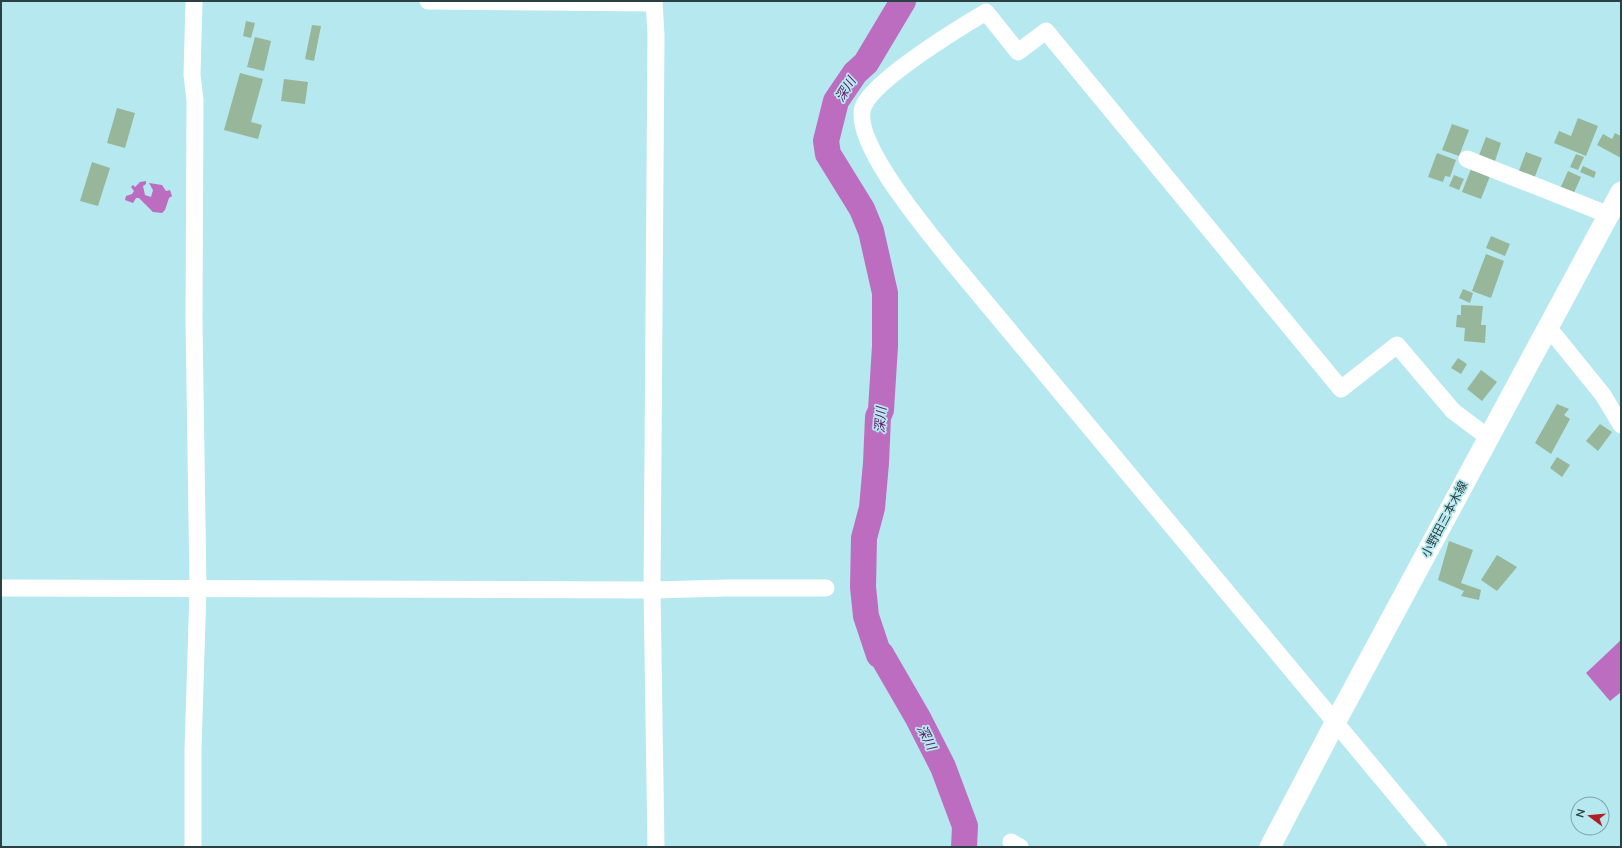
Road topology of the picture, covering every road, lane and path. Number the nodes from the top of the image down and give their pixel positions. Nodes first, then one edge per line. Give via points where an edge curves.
1 (194, 1) edge
2 (428, 1) edge
3 (654, 2) edge
4 (1467, 159) dead end
5 (1621, 192) edge
6 (1609, 215) junction
7 (1548, 327) junction
8 (1621, 425) edge
9 (1489, 438) junction
10 (1, 588) edge
11 (826, 588) dead end
12 (198, 589) junction
13 (652, 590) junction
14 (1335, 723) junction
15 (193, 847) edge
16 (656, 847) edge
17 (1270, 847) edge
18 (1439, 847) edge

1 - 12 street via 192,75 195,100 194,320
2 - 3 street
3 - 13 street via 656,59
4 - 6 street
5 - 6 main road, 小野田三本木線
6 - 7 main road, 小野田三本木線
7 - 8 street via 1603,394
7 - 9 main road, 小野田三本木線
9 - 14 main road, 小野田三本木線
9 - 14 street via 1453,411 1397,345 1341,390 1046,31 1018,52 986,12 960,27 890,77 864,105 862,121 873,153 948,257
10 - 12 street
11 - 13 street
12 - 13 street
12 - 15 street
13 - 16 street
14 - 17 main road, 小野田三本木線
14 - 18 street

